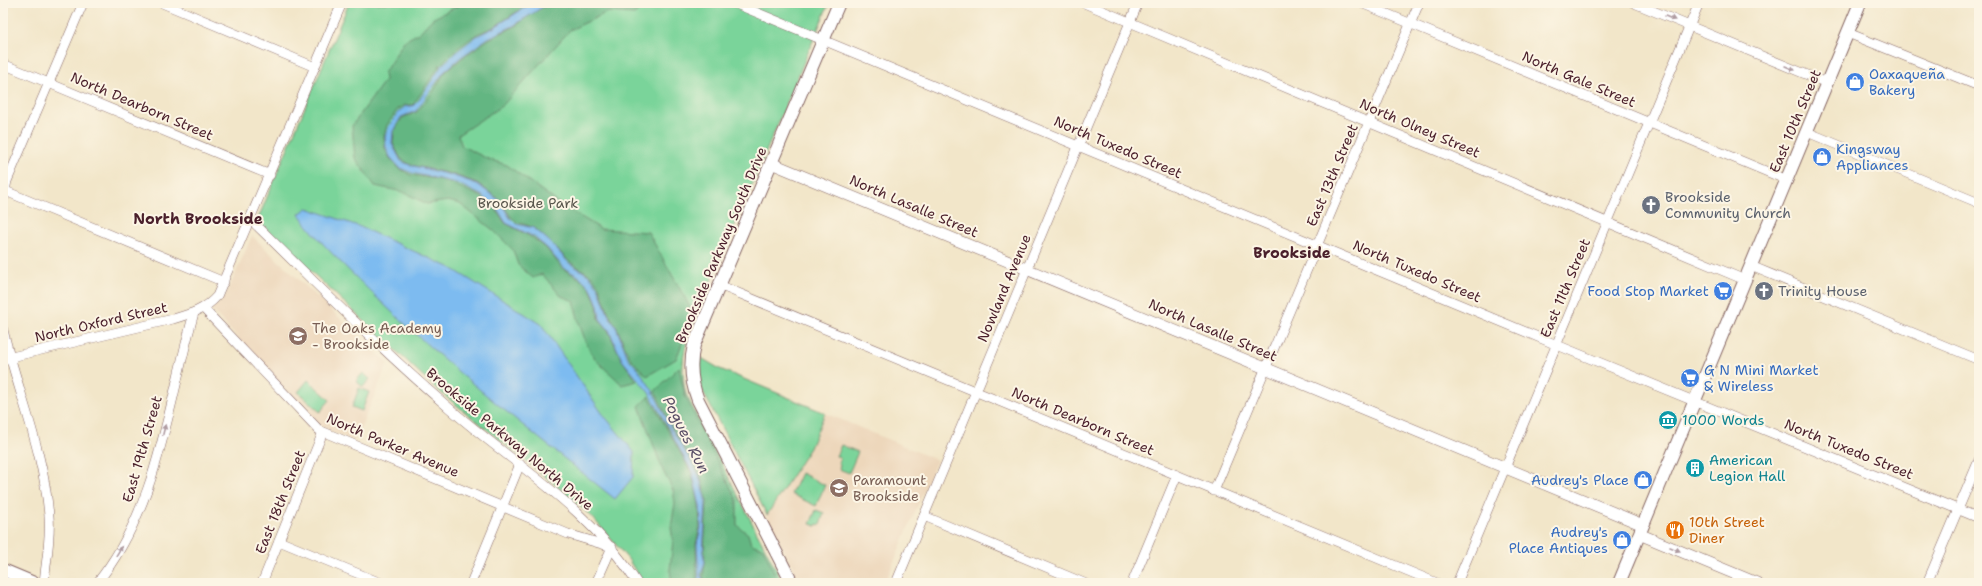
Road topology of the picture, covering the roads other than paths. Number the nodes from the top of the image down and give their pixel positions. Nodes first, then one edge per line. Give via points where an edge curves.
1 (83, 3) edge
2 (162, 3) edge
3 (342, 3) edge
4 (734, 3) edge
5 (839, 3) edge
6 (1084, 3) edge
7 (1138, 3) edge
8 (1361, 3) edge
9 (1419, 3) edge
10 (1634, 3) edge
11 (1699, 3) edge
12 (1860, 3) edge
13 (1130, 22) junction
14 (1410, 23) junction
15 (1689, 26) junction
16 (1848, 32) junction
17 (824, 40) junction
18 (3, 64) edge
19 (315, 67) junction
20 (49, 83) junction
21 (1827, 83) junction
22 (1979, 86) edge
23 (1369, 122) junction
24 (1649, 123) junction
25 (1807, 132) junction
26 (1079, 146) junction
27 (772, 163) junction
28 (270, 175) junction
29 (1787, 180) junction
30 (4, 194) edge
31 (1979, 203) edge
32 (251, 220) junction
33 (1608, 222) junction
34 (1317, 245) junction
35 (1751, 266) junction
36 (1027, 269) junction
37 (1745, 280) junction
38 (224, 282) junction
39 (719, 285) junction
40 (204, 308) junction
41 (194, 313) junction
42 (3, 330) edge
43 (1557, 345) junction
44 (6, 358) edge
45 (1979, 360) edge
46 (1266, 368) junction
47 (976, 392) junction
48 (1695, 401) junction
49 (324, 432) junction
50 (1979, 460) edge
51 (520, 464) junction
52 (1505, 467) junction
53 (1177, 475) junction
54 (1214, 490) junction
55 (503, 506) junction
56 (1959, 509) junction
57 (924, 516) junction
58 (1979, 518) edge
59 (1641, 529) junction
60 (279, 541) junction
61 (612, 547) junction
62 (3, 570) edge
63 (1754, 582) edge
64 (34, 583) edge
65 (44, 583) edge
66 (97, 583) edge
67 (262, 583) edge
68 (381, 583) edge
69 (471, 583) edge
70 (596, 583) edge
71 (637, 583) edge
72 (792, 583) edge
73 (896, 583) edge
74 (1084, 583) edge
75 (1132, 583) edge
76 (1437, 583) edge
77 (1457, 583) edge
78 (1619, 583) edge
79 (1927, 583) edge

1 - 20 street
2 - 19 street
3 - 19 street
4 - 17 street, North Tuxedo Street
5 - 17 main road, Brookside Parkway South Drive
6 - 13 street, North Olney Street
7 - 13 street, Nowland Avenue
8 - 14 street, North Gale Street
9 - 14 street, East 13th Street
10 -> 15 street
11 - 15 street, East 11th Street
12 - 16 main road, East 10th Street
13 - 23 street, North Olney Street
13 - 26 street, Nowland Avenue
14 - 23 street, East 13th Street
14 - 24 street, North Gale Street
15 -> 21 street
15 - 24 street, East 11th Street
16 - 21 main road, East 10th Street
16 - 22 street
17 - 26 street, North Tuxedo Street
17 - 27 main road, Brookside Parkway South Drive
18 - 20 street, North Dearborn Street
19 - 28 street
20 - 28 street, North Dearborn Street
20 - 30 street via 7,181
21 - 25 main road, East 10th Street
23 - 33 street, North Olney Street
23 - 34 street, East 13th Street
24 - 29 street, North Gale Street
24 - 33 street, East 11th Street
25 - 29 main road, East 10th Street
25 - 31 street
26 - 34 street, North Tuxedo Street
26 - 36 street, Nowland Avenue
27 - 36 street, North Lasalle Street
27 - 39 main road, Brookside Parkway South Drive
28 - 32 street
29 - 35 main road, East 10th Street
30 - 38 street
32 - 38 street
32 - 51 street, Brookside Parkway North Drive via 404,369
33 - 37 street, North Olney Street
33 - 43 street, East 11th Street
34 - 43 street, North Tuxedo Street
34 - 46 street, East 13th Street
35 - 37 main road, East 10th Street
35 - 45 street
36 - 46 street, North Lasalle Street
36 - 47 street, Nowland Avenue
37 - 48 main road, East 10th Street
38 - 40 street via 217,296
39 - 47 street, North Dearborn Street
39 - 72 main road, Brookside Parkway South Drive via 692,353 694,390
40 - 41 street, North Oxford Street
40 - 49 street, North Parker Avenue via 319,430
41 - 44 street, North Oxford Street
66 -> 41 street, East 19th Street via 132,528 148,490
42 - 44 street
43 - 48 street, North Tuxedo Street
43 - 52 street, East 11th Street
44 - 65 street via 30,417 48,502 49,536
46 - 52 street, North Lasalle Street
46 - 54 street, East 13th Street
47 - 53 street, North Dearborn Street
47 - 57 street, Nowland Avenue
48 - 56 street, North Tuxedo Street
48 - 59 main road, East 10th Street
49 - 55 street, North Parker Avenue
49 - 60 street, East 18th Street
50 - 56 street
51 - 55 street
51 - 61 street, Brookside Parkway North Drive via 583,517
52 - 59 street, North Lasalle Street
52 - 77 street, East 11th Street
53 - 54 street, North Dearborn Street
53 - 75 street
54 - 76 street, North Dearborn Street
55 - 61 street, North Parker Avenue via 568,534
55 - 69 street
56 - 58 street, North Tuxedo Street
56 - 79 street
57 - 73 street, Nowland Avenue
57 - 74 street
59 -> 63 street, North Lasalle Street
59 - 78 main road, East 10th Street
60 - 67 street, East 18th Street
60 - 68 street
61 - 70 street
61 - 71 street, Brookside Parkway North Drive
62 - 64 main road

